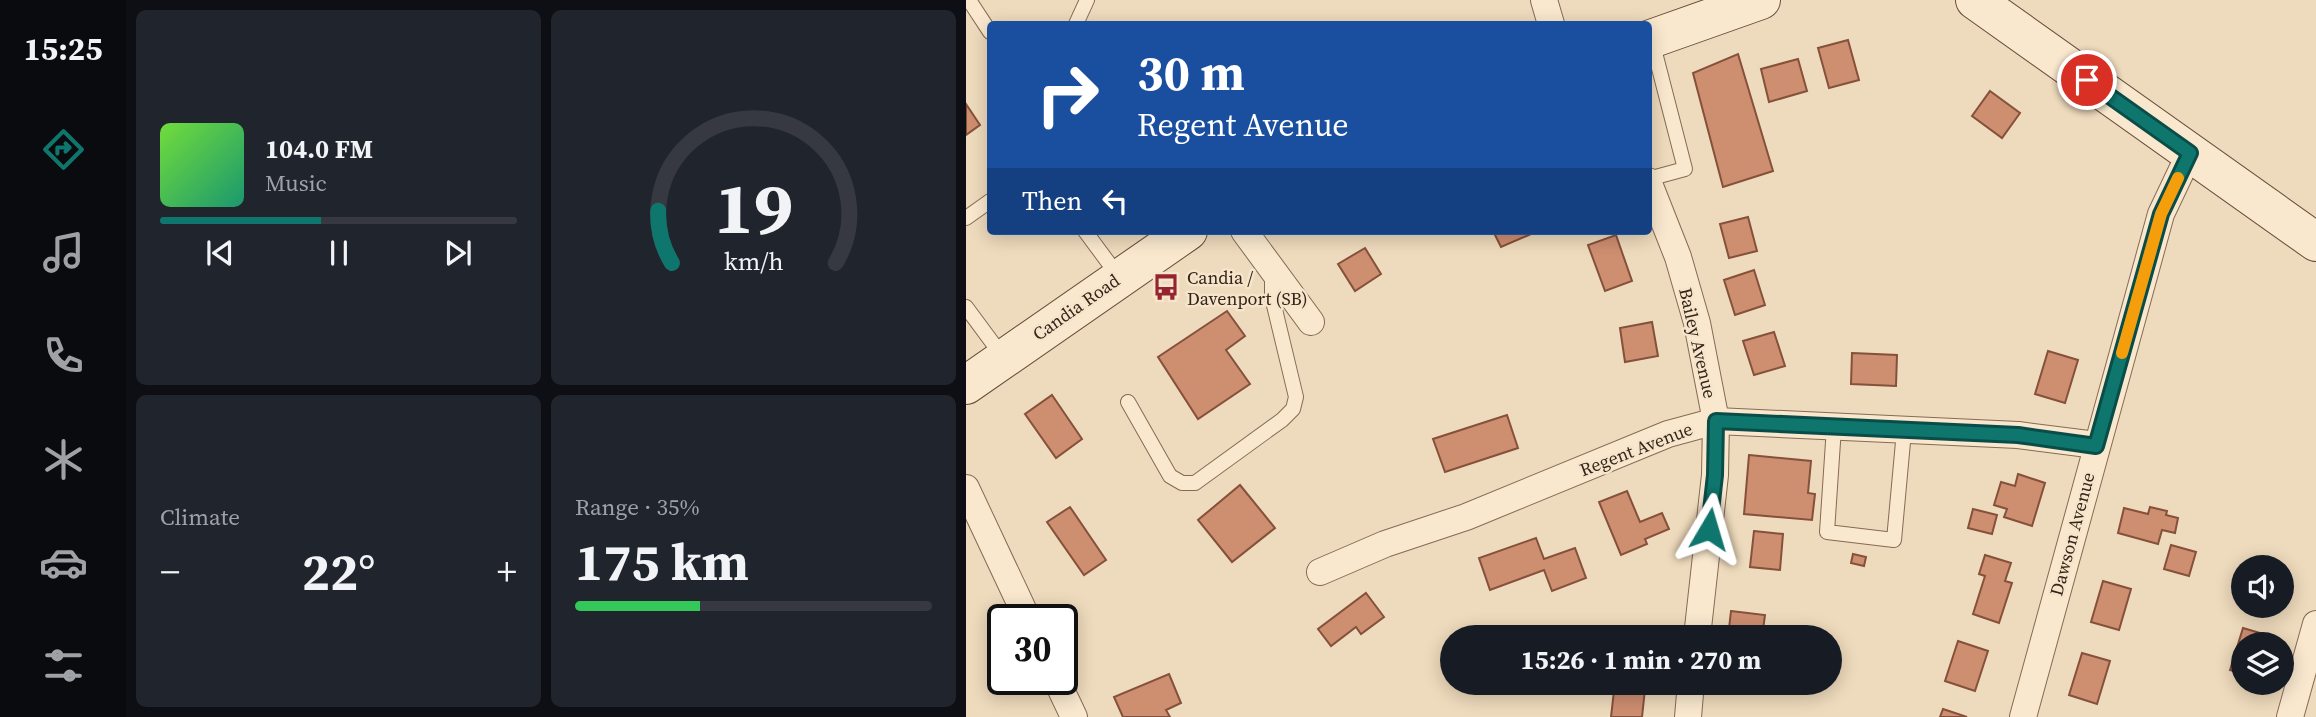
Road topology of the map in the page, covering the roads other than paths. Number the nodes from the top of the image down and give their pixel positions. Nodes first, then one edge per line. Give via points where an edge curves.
1 (969, 0) edge
2 (1087, 0) edge
3 (1544, 0) edge
4 (1761, 0) edge
5 (1975, 0) edge
6 (1077, 21) edge
7 (1549, 21) edge
8 (987, 27) edge
9 (1652, 39) edge
10 (1652, 47) edge
11 (2190, 153) junction
12 (1652, 179) edge
13 (1652, 190) edge
14 (987, 203) edge
15 (966, 218) edge
16 (1088, 235) edge
17 (1182, 235) edge
18 (1247, 235) edge
19 (2316, 242) edge
20 (1272, 271) junction
21 (1119, 277) junction
22 (966, 307) edge
23 (1311, 322) dead end
24 (1004, 358) junction
25 (966, 385) edge
26 (1128, 402) dead end
27 (1716, 421) junction
28 (1834, 427) junction
29 (1904, 431) junction
30 (2096, 446) junction
31 (966, 488) edge
32 (1320, 572) dead end
33 (1020, 604) edge
34 (2316, 624) edge
35 (1697, 625) edge
36 (1064, 695) edge
37 (1690, 695) edge
38 (1074, 717) edge
39 (1688, 717) edge
40 (2022, 717) edge
41 (2290, 717) edge

1 - 8 lane
2 - 6 lane
3 - 7 street
4 - 9 street
5 - 11 street
10 - 12 lane via 1685,169
11 - 19 street
11 - 30 street, Dawson Avenue via 2161,214
13 - 27 street, Bailey Avenue via 1697,323
14 - 15 lane
16 - 21 lane
17 - 21 street, Candia Road
18 - 20 street
20 - 23 street
20 - 26 lane via 1272,298 1296,397 1293,409 1195,483 1182,483 1170,476
21 - 24 street, Candia Road
22 - 24 lane
24 - 25 street, Candia Road
27 - 28 street, Regent Avenue
27 - 32 street, Regent Avenue via 1668,434
27 - 35 street, Bailey Avenue via 1715,475
28 - 29 street, Regent Avenue
28 - 29 lane via 1827,532 1894,540
29 - 30 street, Regent Avenue via 2018,435
30 - 40 street, Dawson Avenue
31 - 33 street
34 - 41 street
36 - 38 street
37 - 39 street

